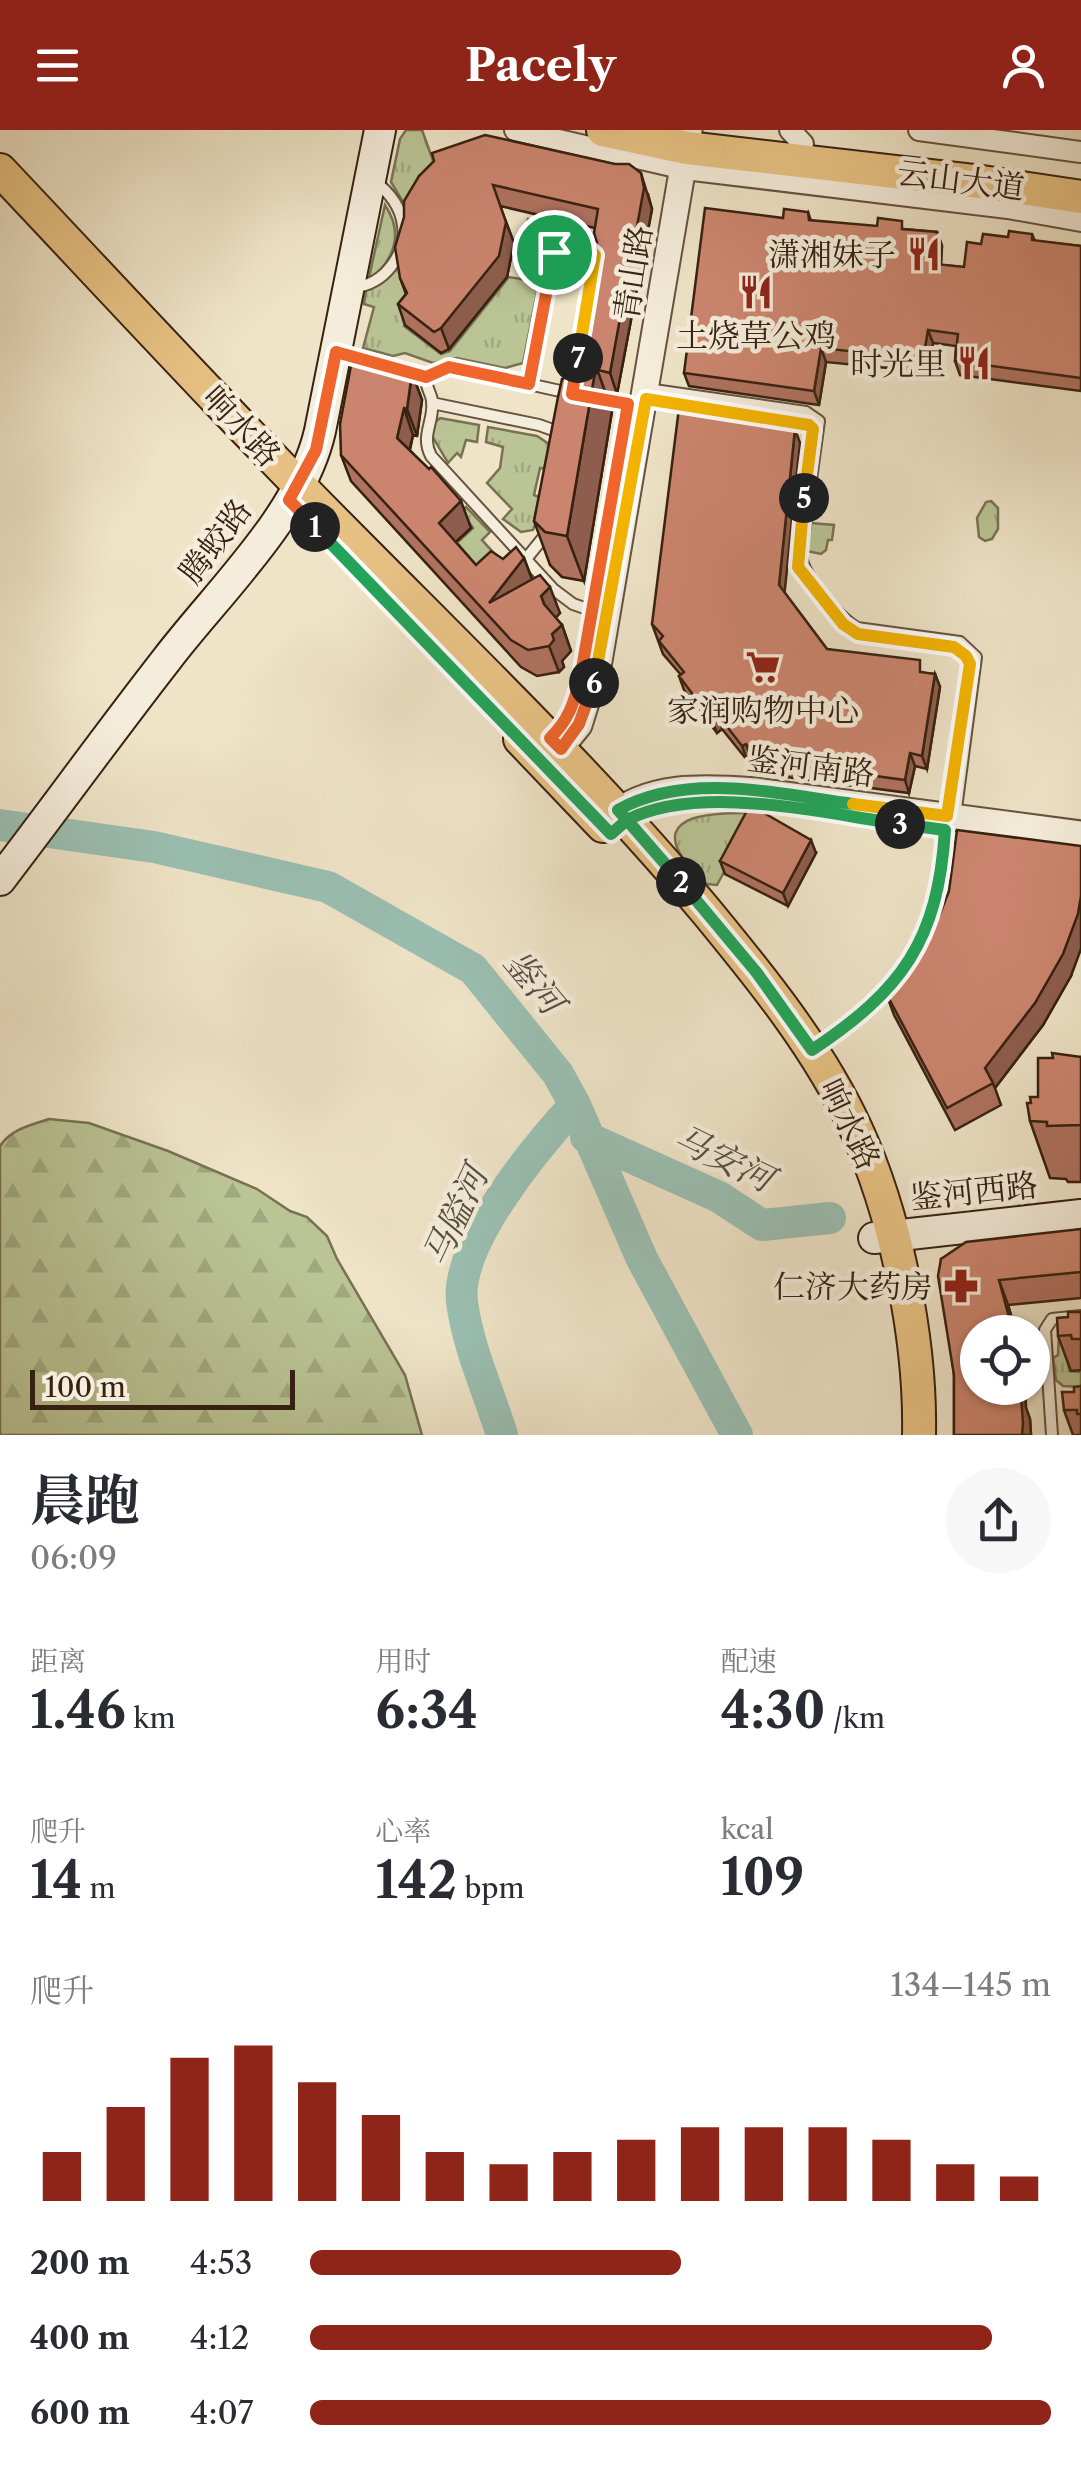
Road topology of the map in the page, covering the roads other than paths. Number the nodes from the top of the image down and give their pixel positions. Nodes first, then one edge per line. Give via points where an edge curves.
1 (366, 130) edge
2 (380, 130) edge
3 (516, 130) edge
4 (603, 130) edge
5 (920, 130) edge
6 (796, 137) edge
7 (680, 146) edge
8 (1081, 152) edge
9 (0, 170) edge
10 (1081, 176) edge
11 (371, 178) junction
12 (956, 178) junction
13 (1081, 196) edge
14 (0, 198) edge
15 (979, 204) junction
16 (1081, 221) edge
17 (592, 281) edge
18 (348, 286) junction
19 (346, 354) junction
20 (576, 375) edge
21 (426, 377) junction
22 (529, 384) junction
23 (572, 394) junction
24 (641, 398) junction
25 (432, 403) junction
26 (564, 444) edge
27 (289, 488) junction
28 (551, 513) edge
29 (526, 559) junction
30 (593, 610) junction
31 (547, 751) junction
32 (79, 767) junction
33 (949, 821) junction
34 (614, 822) junction
35 (1081, 834) edge
36 (1081, 849) edge
37 (0, 861) edge
38 (0, 880) edge
39 (812, 1050) junction
40 (1081, 1215) edge
41 (1081, 1230) edge
42 (884, 1244) junction
43 (1081, 1316) edge
44 (1051, 1390) junction
45 (1066, 1393) edge
46 (901, 1435) edge
47 (919, 1435) edge
48 (1052, 1435) edge

1 - 27 main road, 腾蛟路 via 306,433
2 - 11 main road, 腾蛟路
3 - 7 street
4 - 7 main road, 云山大道
5 - 8 street
6 - 7 main road, 云山大道
6 - 10 main road, 云山大道
7 - 12 main road, 云山大道
7 - 15 street
7 - 24 street, 青山路
9 - 27 main road, 响水路
11 - 18 main road, 腾蛟路
11 - 18 lane via 396,207 402,241 381,277
12 - 13 main road, 云山大道
12 - 15 street
14 - 27 main road, 响水路
15 - 16 street
17 - 22 lane via 596,262 590,250 574,242 554,252
18 - 19 main road, 腾蛟路
19 - 21 lane
19 - 27 main road, 腾蛟路 via 316,450
20 - 23 lane
21 - 22 lane via 449,367
21 - 25 lane
22 - 23 lane
23 - 24 lane
24 - 30 street, 青山路
24 - 31 street, 青山路 via 597,672 579,724
24 - 33 lane via 806,412 818,421 801,554 805,572 857,628 960,642 976,657
25 - 26 lane via 540,425
25 - 29 lane via 425,437 431,456
27 - 31 main road, 响水路
27 - 32 main road, 腾蛟路
28 - 29 lane via 546,535
29 - 30 lane via 552,589
30 - 31 street, 青山路 via 574,705
31 - 34 main road, 响水路
32 - 37 main road, 腾蛟路
32 - 38 main road, 腾蛟路
33 - 34 street, 鉴河南路 via 745,804 662,807
33 - 35 street, 鉴河南路
33 - 36 street, 鉴河南路
33 - 39 lane via 934,907 910,960 883,995
34 - 39 main road, 响水路 via 757,973
34 - 42 main road, 响水路 via 768,1018 830,1127
39 - 42 main road, 响水路 via 880,1188
40 - 42 main road, 鉴河西路
41 - 42 main road, 鉴河西路
42 - 46 main road, 响水路
42 - 47 main road, 响水路 via 916,1362
43 - 44 lane via 1047,1324
44 - 45 lane
44 - 48 lane

